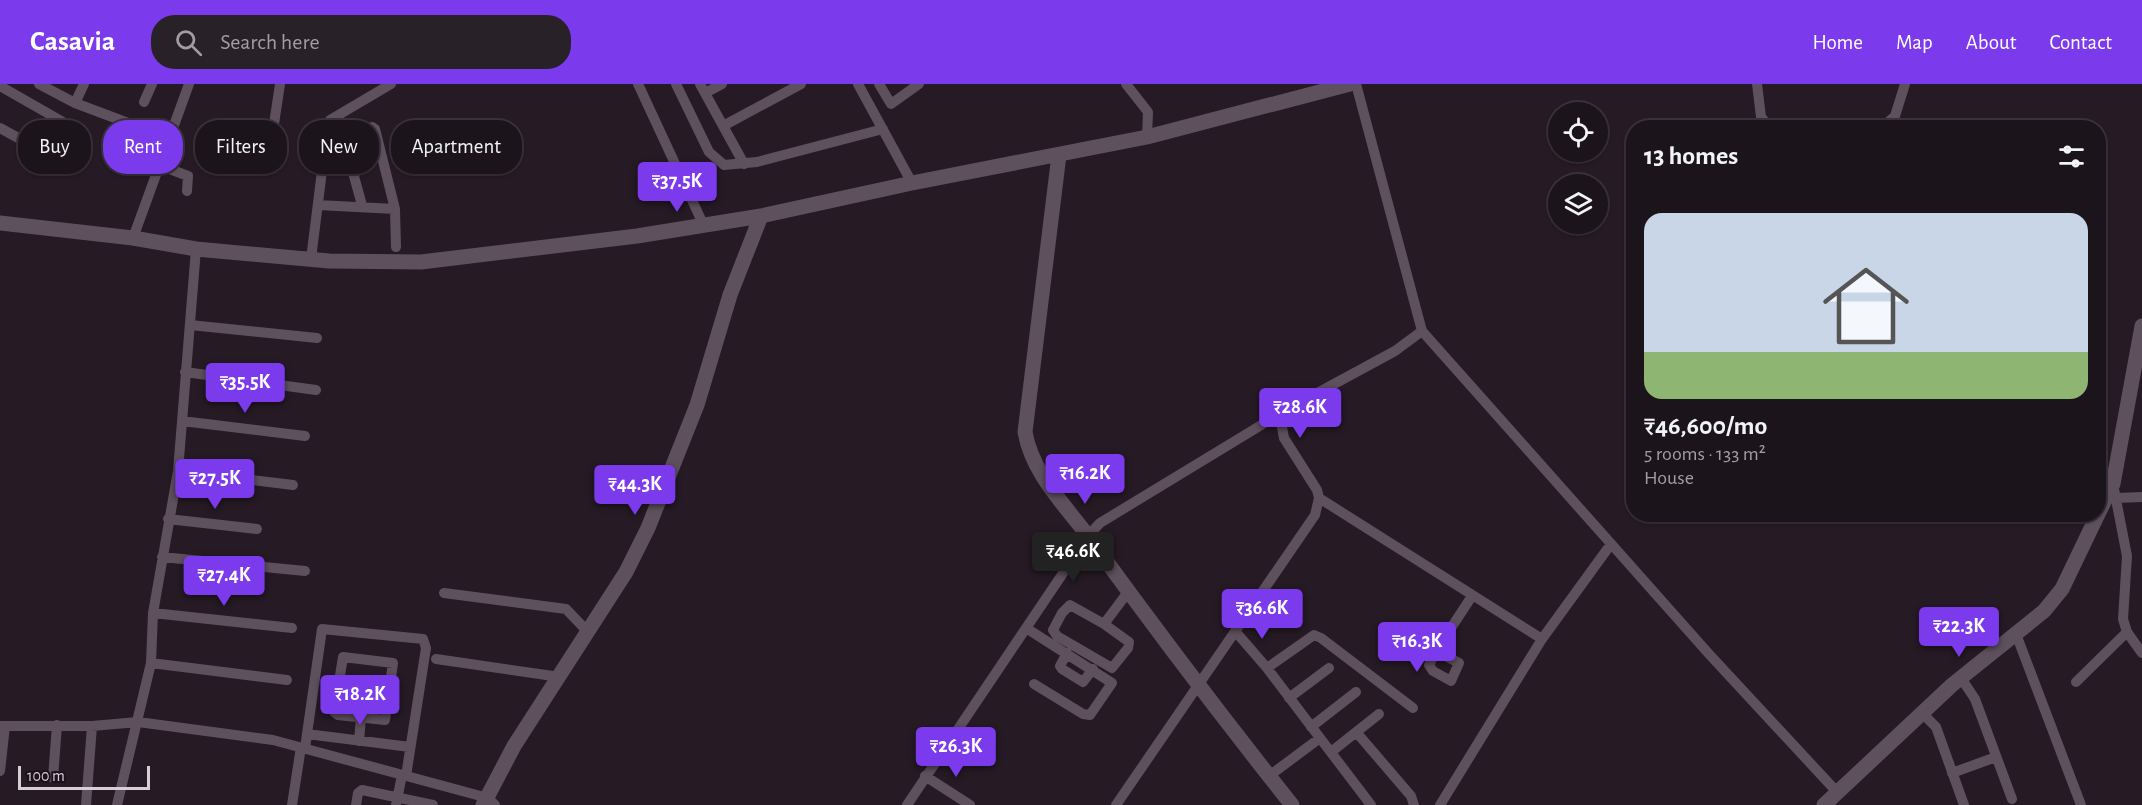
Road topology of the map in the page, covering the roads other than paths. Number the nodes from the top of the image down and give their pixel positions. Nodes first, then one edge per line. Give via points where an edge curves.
1 (39, 84) edge
2 (84, 84) edge
3 (152, 84) edge
4 (280, 84) edge
5 (391, 84) edge
6 (638, 84) edge
7 (676, 84) edge
8 (722, 84) edge
9 (801, 84) edge
10 (879, 84) edge
11 (919, 84) edge
12 (1126, 84) edge
13 (1757, 84) edge
14 (1905, 84) edge
15 (185, 85) edge
16 (1346, 85) edge
17 (0, 86) edge
18 (862, 86) edge
19 (702, 89) edge
20 (144, 102) dead end
21 (75, 103) junction
22 (120, 120) edge
23 (174, 120) edge
24 (275, 120) edge
25 (330, 120) dead end
26 (1763, 120) edge
27 (1890, 120) edge
28 (723, 126) junction
29 (0, 128) edge
30 (883, 129) junction
31 (1147, 137) junction
32 (1059, 155) junction
33 (744, 164) junction
34 (156, 174) edge
35 (183, 174) edge
36 (321, 174) edge
37 (912, 183) junction
38 (187, 191) dead end
39 (318, 205) junction
40 (362, 205) junction
41 (395, 209) junction
42 (761, 216) junction
43 (0, 223) edge
44 (704, 226) junction
45 (133, 238) junction
46 (396, 247) dead end
47 (196, 249) junction
48 (311, 259) junction
49 (190, 325) junction
50 (2142, 326) edge
51 (1422, 331) junction
52 (317, 338) dead end
53 (185, 372) junction
54 (316, 390) dead end
55 (1286, 410) junction
56 (182, 421) junction
57 (305, 436) dead end
58 (178, 471) junction
59 (292, 485) dead end
60 (2115, 491) junction
61 (2142, 497) edge
62 (1319, 498) junction
63 (2106, 503) edge
64 (168, 519) junction
65 (2094, 522) edge
66 (257, 529) dead end
67 (1088, 536) junction
68 (1611, 544) junction
69 (162, 557) junction
70 (305, 571) dead end
71 (1128, 592) junction
72 (444, 593) dead end
73 (1472, 596) junction
74 (153, 613) junction
75 (1104, 624) junction
76 (292, 628) dead end
77 (1026, 628) junction
78 (1235, 631) junction
79 (2127, 632) junction
80 (589, 633) junction
81 (2016, 634) junction
82 (1542, 639) junction
83 (1436, 651) dead end
84 (1067, 653) junction
85 (2142, 653) edge
86 (436, 659) dead end
87 (151, 663) junction
88 (1267, 668) junction
89 (1329, 668) dead end
90 (1093, 669) junction
91 (560, 677) junction
92 (1961, 678) junction
93 (287, 680) dead end
94 (2076, 682) dead end
95 (1198, 683) junction
96 (1034, 684) dead end
97 (1356, 692) dead end
98 (1289, 698) junction
99 (1413, 708) dead end
100 (1922, 713) junction
101 (1379, 714) dead end
102 (361, 717) junction
103 (138, 722) junction
104 (57, 725) junction
105 (2, 726) edge
106 (92, 726) junction
107 (1311, 727) junction
108 (1357, 733) junction
109 (307, 734) junction
110 (1320, 738) junction
111 (359, 741) junction
112 (410, 747) junction
113 (303, 748) junction
114 (1331, 752) junction
115 (1996, 757) junction
116 (0, 771) edge
117 (1952, 772) junction
118 (404, 776) junction
119 (926, 776) junction
120 (1269, 776) junction
121 (53, 778) dead end
122 (1838, 792) junction
123 (2012, 799) dead end
124 (396, 801) edge
125 (489, 803) edge
126 (86, 805) edge
127 (117, 805) edge
128 (291, 805) edge
129 (356, 805) edge
130 (433, 805) edge
131 (907, 805) edge
132 (970, 805) edge
133 (1116, 805) edge
134 (1292, 805) edge
135 (1371, 805) edge
136 (1414, 805) edge
137 (1440, 805) edge
138 (1824, 805) edge
139 (1964, 805) edge
140 (2082, 805) edge

1 - 21 street
2 - 21 street
3 - 20 street
4 - 24 street
5 - 25 street
6 - 44 street
7 - 33 street via 709,152 729,166
8 - 19 street
9 - 28 street
10 - 11 street via 891,104
12 - 31 street via 1148,112
13 - 26 street
14 - 27 street
15 - 23 street
16 - 31 street
16 - 51 street
17 - 29 street via 63,122 68,129 61,149 51,156
18 - 30 street
19 - 28 street
21 - 22 street
28 - 33 street
30 - 33 street
30 - 37 street
31 - 32 street
32 - 37 street
32 - 67 street via 1025,432 1032,459
34 - 45 street
35 - 38 street via 188,176
36 - 39 street
37 - 42 street
39 - 40 street
39 - 48 street
40 - 41 street
40 - 41 street via 345,144 346,138 372,127
41 - 46 street
42 - 44 street
42 - 80 street via 730,295 697,405 648,528
43 - 45 street
44 - 48 street via 421,262
45 - 47 street
47 - 48 street
47 - 49 street
49 - 52 street
49 - 53 street
50 - 60 street
51 - 55 street via 1395,351
51 - 68 street
53 - 54 street
53 - 56 street
55 - 62 street via 1284,438
55 - 67 street via 1117,510
56 - 57 street
56 - 58 street
58 - 59 street
58 - 64 street
60 - 61 street
60 - 63 street
60 - 79 street via 2127,556 2122,619
62 - 73 street
62 - 78 street via 1315,515
64 - 66 street
64 - 69 street
65 - 81 street via 2062,589 2044,611
67 - 71 street
67 - 77 street
68 - 82 street
68 - 122 street
69 - 70 street
69 - 74 street
71 - 75 street
71 - 95 street
72 - 80 street via 567,609
73 - 82 street
73 - 83 street
74 - 76 street
74 - 87 street
75 - 75 street via 1129,642 1112,668 1053,630 1070,605
77 - 84 street
77 - 119 street
78 - 88 street
78 - 95 street
79 - 85 street
79 - 94 street
80 - 91 street
81 - 92 street
81 - 140 street
82 - 137 street
84 - 90 street
84 - 90 street via 1060,666 1083,682
86 - 91 street
87 - 93 street
87 - 103 street
88 - 98 street
88 - 99 street via 1314,635
89 - 98 street
90 - 96 street via 1112,682 1090,715
91 - 125 street via 514,746
92 - 100 street
92 - 115 street via 1975,699
95 - 120 street
95 - 133 street
97 - 107 street
98 - 107 street
100 - 117 street via 1936,727
100 - 122 street
101 - 108 street
102 - 102 street via 334,712 343,657 391,661 394,668 387,718
102 - 111 street
103 - 106 street
103 - 113 street via 273,740
103 - 127 street
104 - 105 street
104 - 106 street
104 - 121 street
105 - 116 street
106 - 126 street
107 - 110 street
108 - 114 street
108 - 136 street via 1411,796
109 - 111 street
109 - 112 street via 322,629 423,639 426,648
109 - 113 street
110 - 114 street
110 - 120 street
111 - 112 street
112 - 118 street
113 - 118 street
113 - 128 street
114 - 135 street
115 - 117 street
115 - 123 street
117 - 139 street
118 - 124 street
118 - 125 street
119 - 131 street
119 - 132 street
120 - 134 street
122 - 138 street
124 - 129 street via 360,790
124 - 130 street

